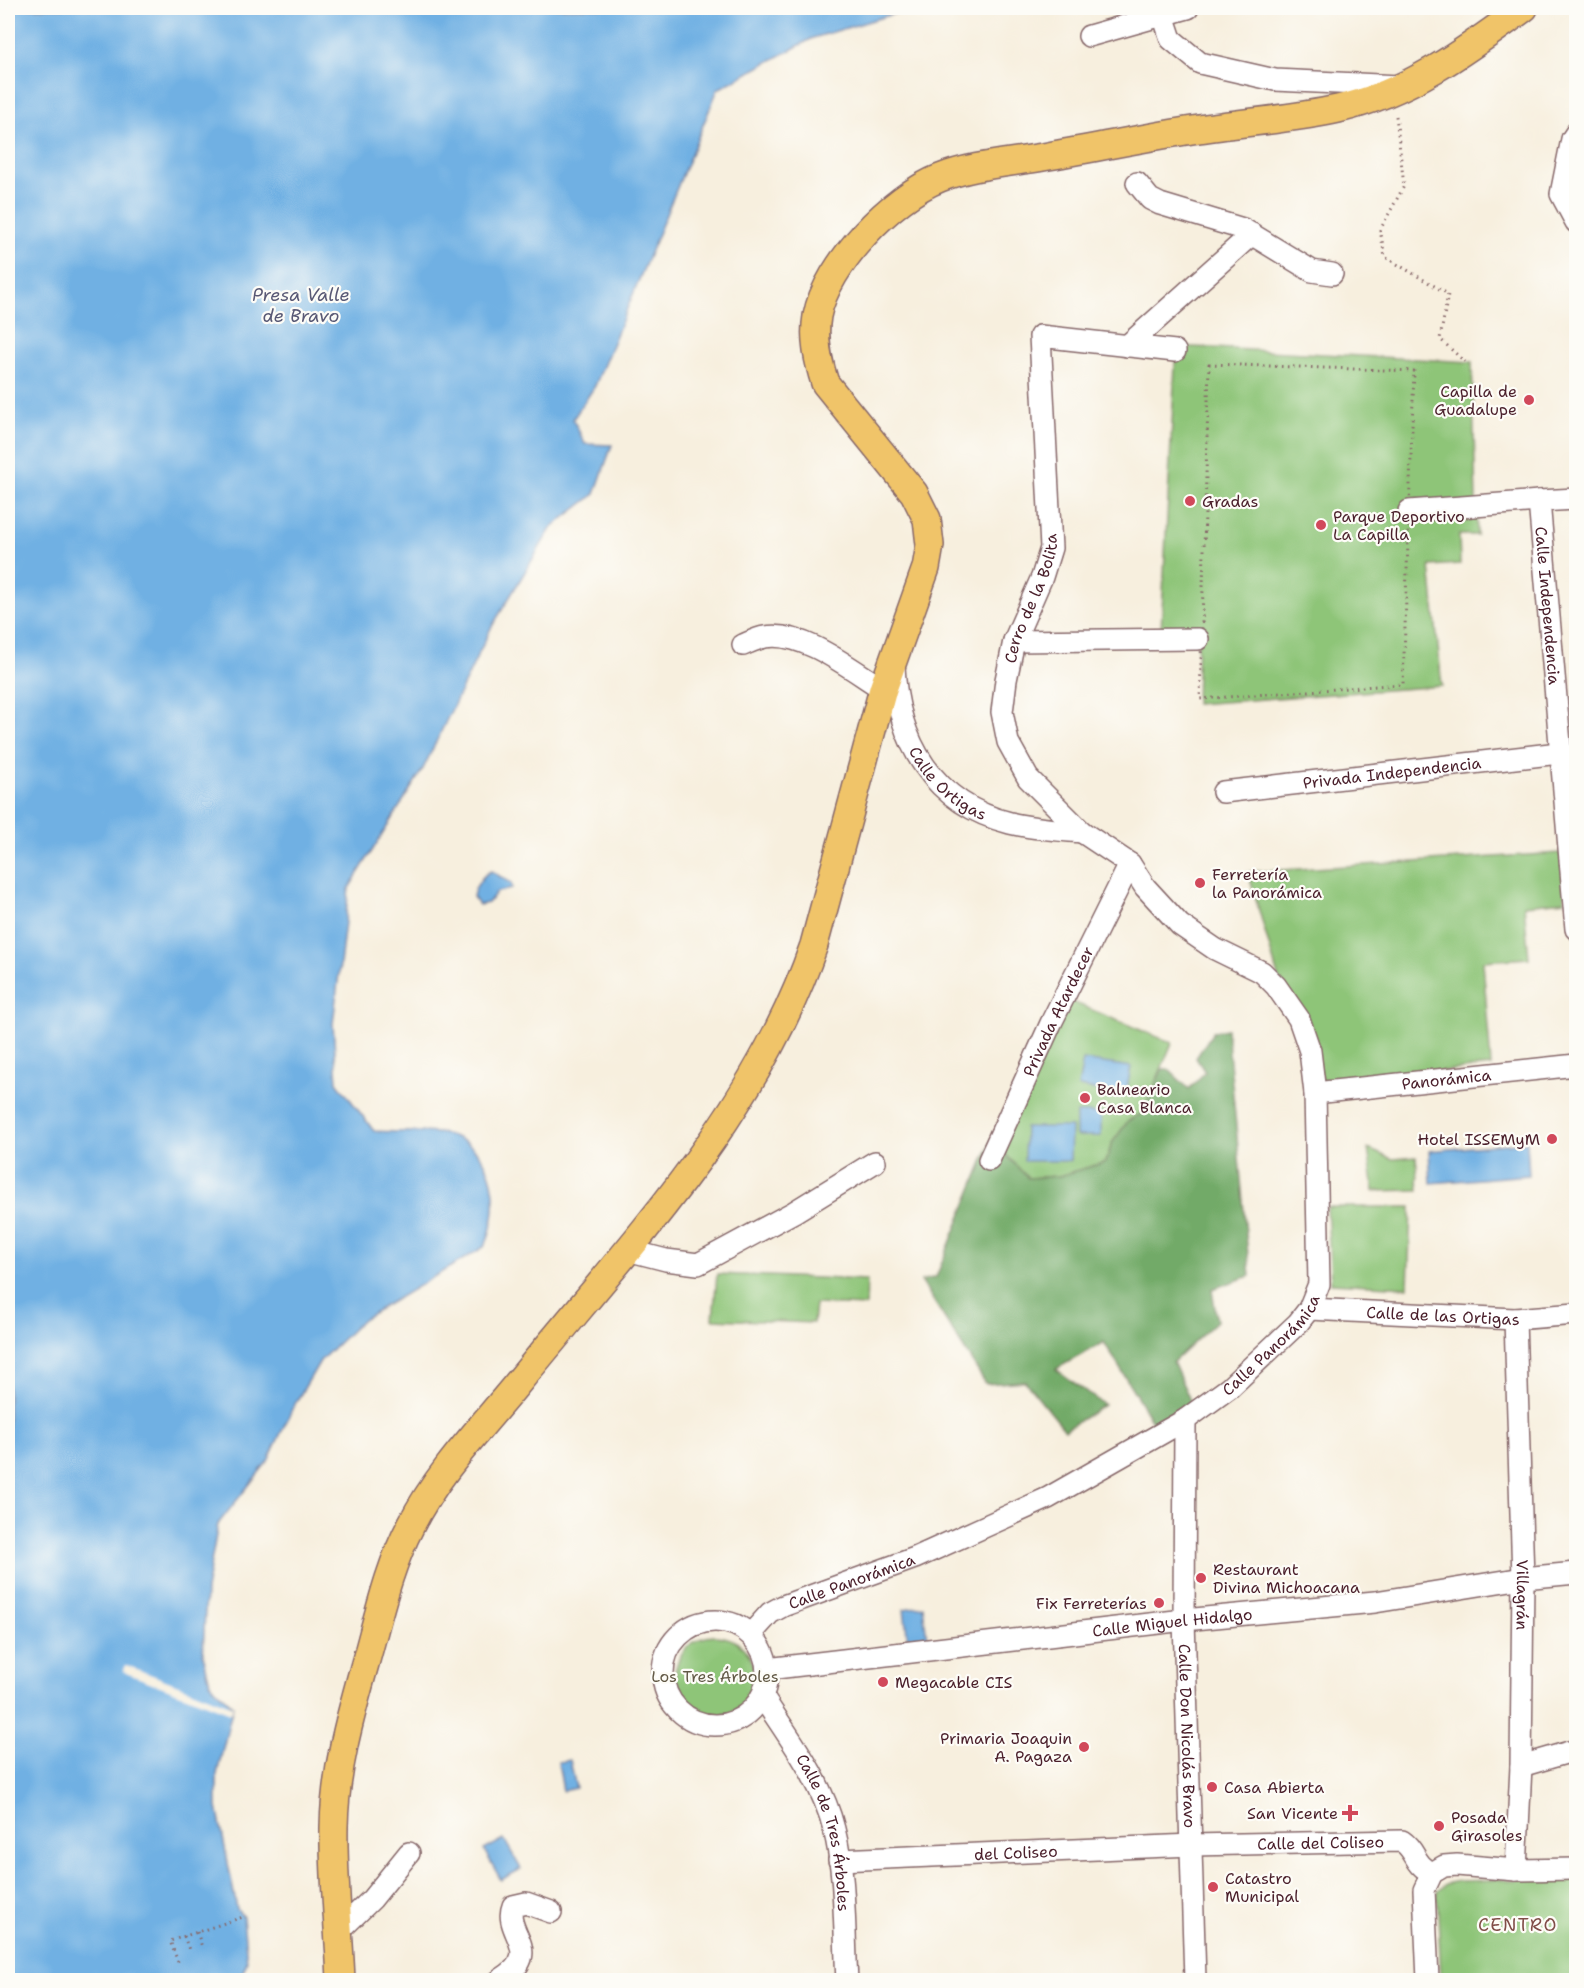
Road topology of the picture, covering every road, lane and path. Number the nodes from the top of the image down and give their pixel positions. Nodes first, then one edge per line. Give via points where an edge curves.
1 (1188, 8) edge
2 (1524, 8) edge
3 (1163, 15) junction
4 (1089, 36) dead end
5 (1403, 86) junction
6 (1396, 116) dead end
7 (1576, 134) edge
8 (1137, 183) dead end
9 (1576, 222) edge
10 (1252, 234) junction
11 (1332, 274) dead end
12 (1127, 346) junction
13 (1175, 351) dead end
14 (1465, 362) dead end
15 (1576, 499) edge
16 (1532, 507) junction
17 (1409, 514) junction
18 (1198, 639) dead end
19 (1014, 641) junction
20 (743, 645) dead end
21 (894, 653) junction
22 (883, 689) junction
23 (1559, 753) junction
24 (1223, 792) dead end
25 (1082, 832) junction
26 (1130, 864) junction
27 (1576, 928) edge
28 (1576, 1065) edge
29 (1315, 1093) junction
30 (989, 1160) dead end
31 (875, 1162) dead end
32 (627, 1250) junction
33 (1309, 1309) junction
34 (1576, 1314) edge
35 (1515, 1319) junction
36 (1185, 1420) junction
37 (1576, 1573) edge
38 (1523, 1578) junction
39 (1184, 1620) junction
40 (750, 1634) junction
41 (767, 1669) junction
42 (762, 1696) junction
43 (1576, 1750) edge
44 (1521, 1766) junction
45 (1192, 1845) junction
46 (409, 1853) dead end
47 (839, 1860) junction
48 (1576, 1869) edge
49 (1516, 1870) junction
50 (1432, 1873) junction
51 (551, 1912) dead end
52 (243, 1917) dead end
53 (340, 1930) junction
54 (196, 1932) junction
55 (184, 1936) junction
56 (202, 1947) dead end
57 (189, 1950) dead end
58 (178, 1962) dead end
59 (341, 1980) edge
60 (500, 1980) edge
61 (847, 1980) edge
62 (1195, 1980) edge
63 (1428, 1980) edge

1 - 3 street
2 - 5 main road via 1455,58
3 - 4 street
3 - 5 street via 1171,39 1200,63 1275,80
5 - 21 main road via 1338,109 1198,129 950,175 913,191 862,238 824,294 817,316 816,349 825,383 914,493 927,519 929,556
6 - 14 path via 1404,186 1380,230 1385,257 1448,294 1440,339
7 - 9 street via 1561,194
8 - 10 street via 1150,199 1160,204
10 - 11 street via 1312,271
10 - 12 street
12 - 13 street
12 - 19 street, Cerro de la Bolita via 1040,336 1051,548
15 - 16 street
16 - 17 street
16 - 23 street, Calle Independencia
17 - 17 path via 1403,684 1200,699 1209,364 1414,371
18 - 19 street
19 - 25 street, Cerro de la Bolita via 1002,712 1008,742 1028,778
20 - 22 street via 765,637 784,637 815,647
21 - 22 main road
21 - 25 street, Calle Ortigas via 895,686 907,736 939,784 989,816 1030,827
22 - 32 main road via 800,986 719,1131 682,1184
23 - 24 street, Privada Independencia
23 - 27 street, Calle Independencia
25 - 26 street, Calle Panorámica
26 - 29 street, Calle Panorámica via 1180,925 1215,949 1262,972 1289,1002 1305,1035
26 - 30 street, Privada Atardecer
28 - 29 street, Panorámica
29 - 33 street, Calle Panorámica via 1319,1284
31 - 32 street via 698,1264
32 - 53 main road via 435,1484 391,1568 339,1766 333,1828
33 - 35 street, Calle de las Ortigas
33 - 36 street, Calle Panorámica via 1229,1388
34 - 35 street, Calle de las Ortigas
35 - 38 street, Villagrán
36 - 39 street, Calle Don Nicolás Bravo
36 - 40 street, Calle Panorámica via 1048,1498 915,1558 783,1606
37 - 38 street, Calle Miguel Hidalgo
38 - 39 street, Calle Miguel Hidalgo via 1375,1602
38 - 44 street, Villagrán
39 - 41 street, Calle Miguel Hidalgo
39 - 45 street, Calle Don Nicolás Bravo
40 - 41 street via 762,1650
40 - 42 street via 739,1626 709,1621 682,1632 665,1656 664,1686 680,1711 706,1724 738,1720
41 - 42 street
42 - 47 street, Calle de Tres Árboles via 815,1783 834,1830
43 - 44 street
44 - 49 street, Villagrán
45 - 47 street, del Coliseo
45 - 50 street, Calle del Coliseo via 1402,1840 1411,1847 1418,1865
45 - 62 street, Calle Don Nicolás Bravo
46 - 53 street via 372,1899
47 - 61 street, Calle de Tres Árboles
48 - 49 street
49 - 50 street via 1457,1864
50 - 63 street via 1424,1890
51 - 60 street via 526,1903 513,1906 521,1959 511,1974
52 - 54 path
53 - 59 main road
54 - 55 path
54 - 56 path
55 - 57 path
55 - 58 path via 170,1941

